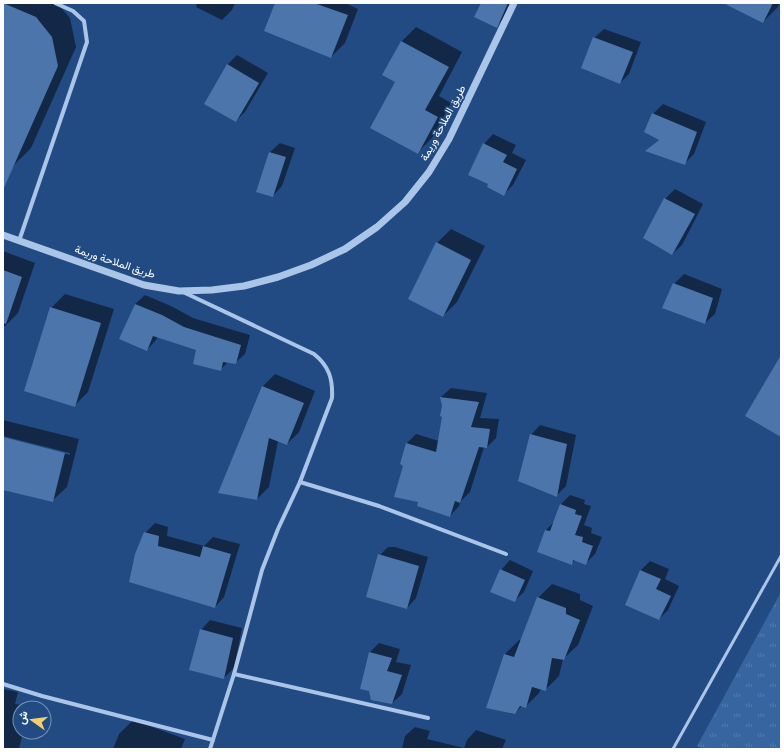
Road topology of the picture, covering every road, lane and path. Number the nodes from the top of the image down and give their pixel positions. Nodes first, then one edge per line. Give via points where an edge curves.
1 (55, 3) edge
2 (514, 3) edge
3 (3, 235) edge
4 (19, 242) junction
5 (179, 291) junction
6 (300, 482) junction
7 (506, 554) dead end
8 (781, 556) edge
9 (234, 674) junction
10 (3, 684) edge
11 (428, 718) dead end
12 (213, 740) junction
13 (210, 749) edge
14 (673, 749) edge

1 - 4 street via 84,21 87,42
2 - 5 street, طريق الملاحة وريمة via 449,139 429,172 405,202 377,227 345,249 278,277 244,286
3 - 4 street, طريق الملاحة وريمة
4 - 5 street, طريق الملاحة وريمة via 144,285
5 - 6 street via 321,359 330,374 332,398
6 - 7 street via 380,506
6 - 9 street via 262,570
8 - 14 lane
9 - 11 street
9 - 12 street
10 - 12 street
12 - 13 street

